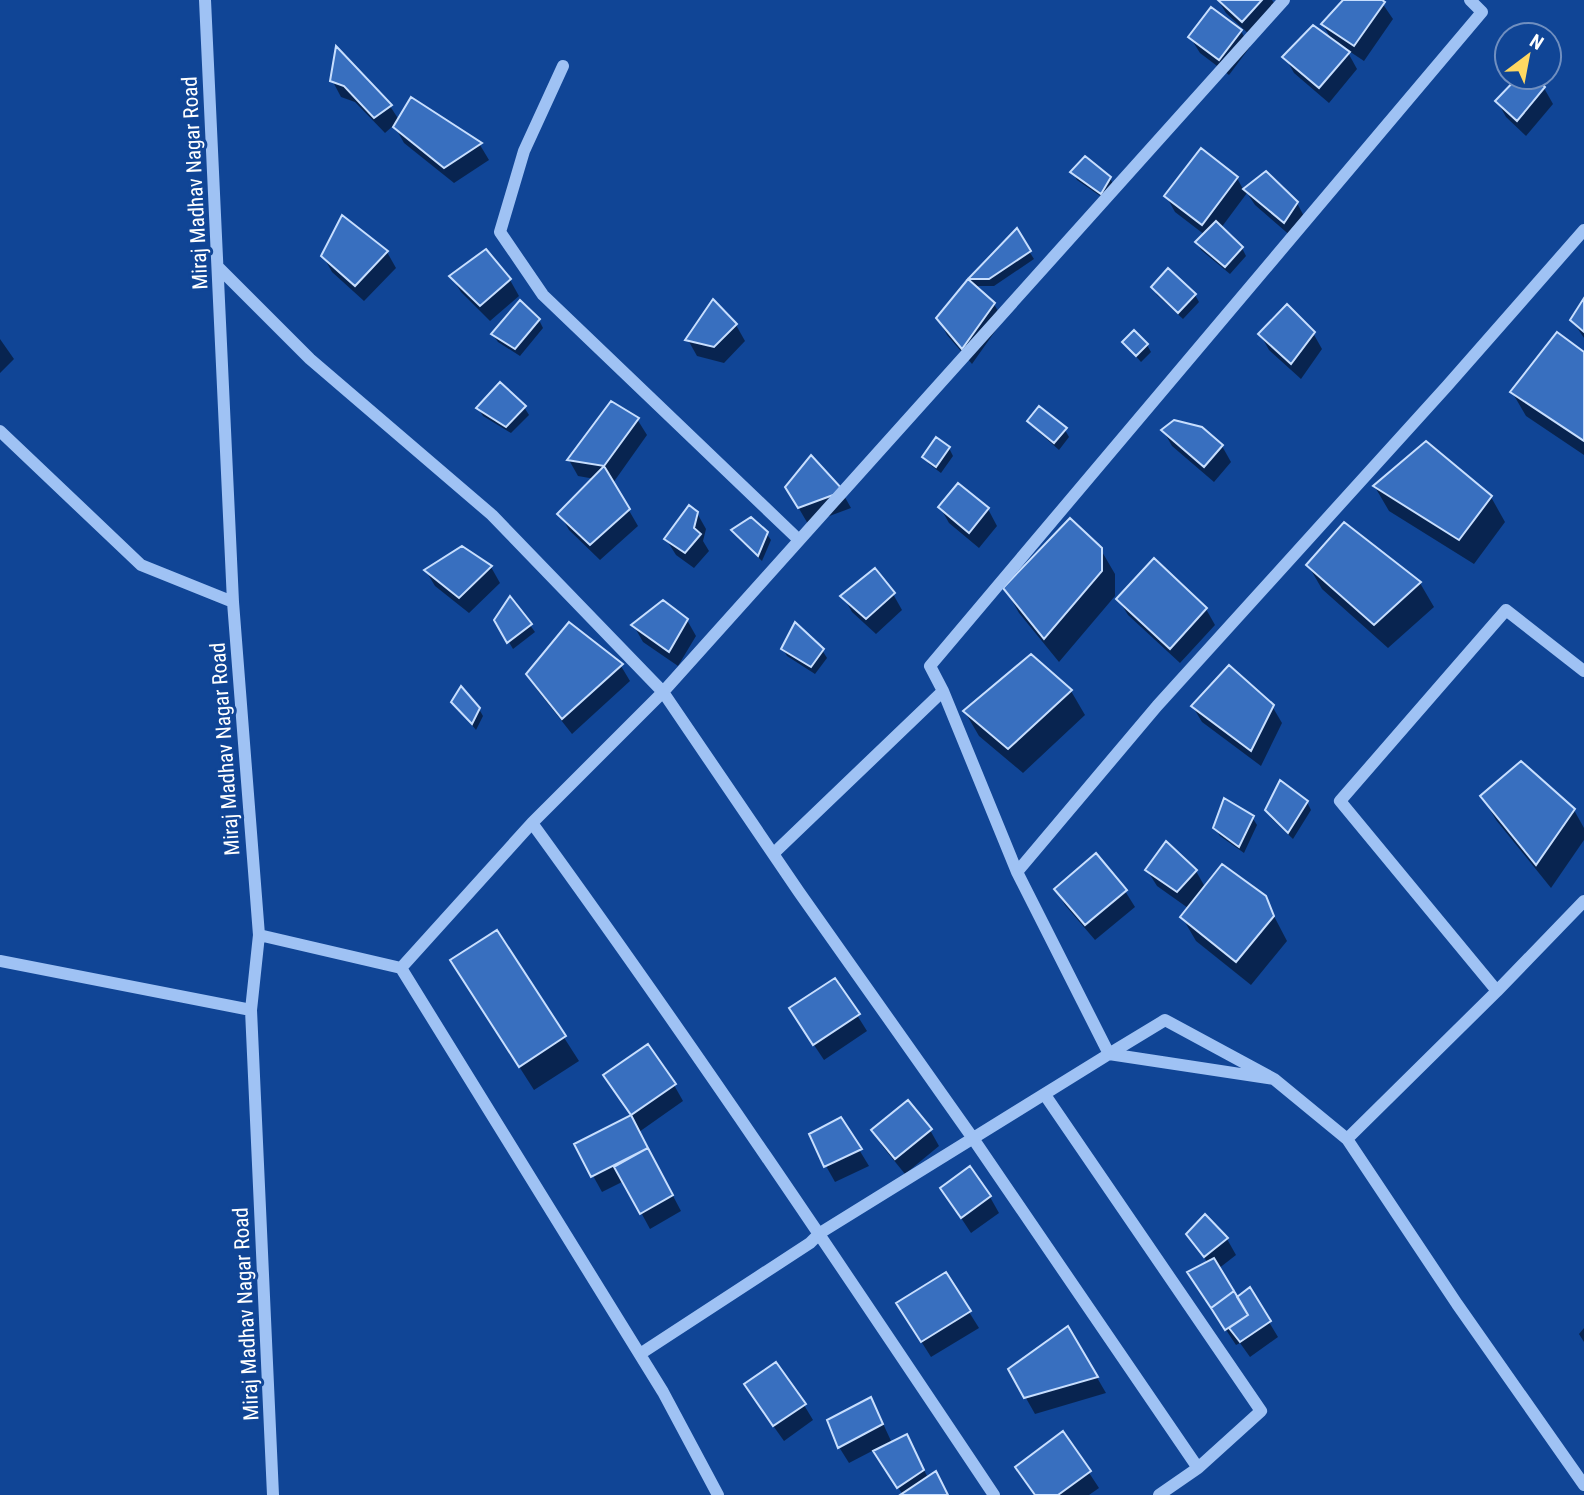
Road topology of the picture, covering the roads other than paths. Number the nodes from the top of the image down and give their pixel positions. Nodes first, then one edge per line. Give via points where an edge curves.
1 (205, 0) edge
2 (1284, 0) edge
3 (1470, 0) edge
4 (563, 66) dead end
5 (1584, 230) edge
6 (218, 267) junction
7 (0, 431) edge
8 (799, 540) junction
9 (233, 601) junction
10 (1584, 671) edge
11 (943, 691) junction
12 (663, 692) junction
13 (532, 823) junction
14 (774, 853) junction
15 (1017, 872) junction
16 (1584, 901) edge
17 (259, 935) junction
18 (0, 961) edge
19 (401, 968) junction
20 (1497, 991) junction
21 (251, 1010) junction
22 (1109, 1054) junction
23 (1274, 1079) junction
24 (1045, 1095) junction
25 (972, 1137) junction
26 (1347, 1139) junction
27 (820, 1233) junction
28 (640, 1354) junction
29 (1198, 1468) junction
30 (1584, 1485) edge
31 (273, 1495) edge
32 (718, 1495) edge
33 (994, 1495) edge
34 (1159, 1495) edge

1 - 6 street, Miraj Madhav Nagar Road
2 - 8 street
3 - 11 street via 1482,12 930,666
4 - 8 street via 524,150 500,232 543,295
5 - 15 street via 1157,706
6 - 9 street, Miraj Madhav Nagar Road
6 - 12 street via 310,359 492,515
7 - 9 street via 142,565
8 - 12 street
9 - 17 street, Miraj Madhav Nagar Road
10 - 20 street via 1506,610 1340,801
11 - 14 street
11 - 15 street
12 - 13 street
12 - 14 street
13 - 19 street
13 - 27 street
14 - 25 street
15 - 22 street
16 - 20 street
17 - 19 street
17 - 21 street, Miraj Madhav Nagar Road
18 - 21 street
19 - 28 street
20 - 26 street
21 - 31 street, Miraj Madhav Nagar Road
22 - 23 street
22 - 23 street via 1165,1020
22 - 24 street
23 - 26 street
24 - 25 street
24 - 29 street via 1261,1411
25 - 27 street
25 - 29 street
26 - 30 street
27 - 28 street
27 - 33 street
28 - 32 street
29 - 34 street

